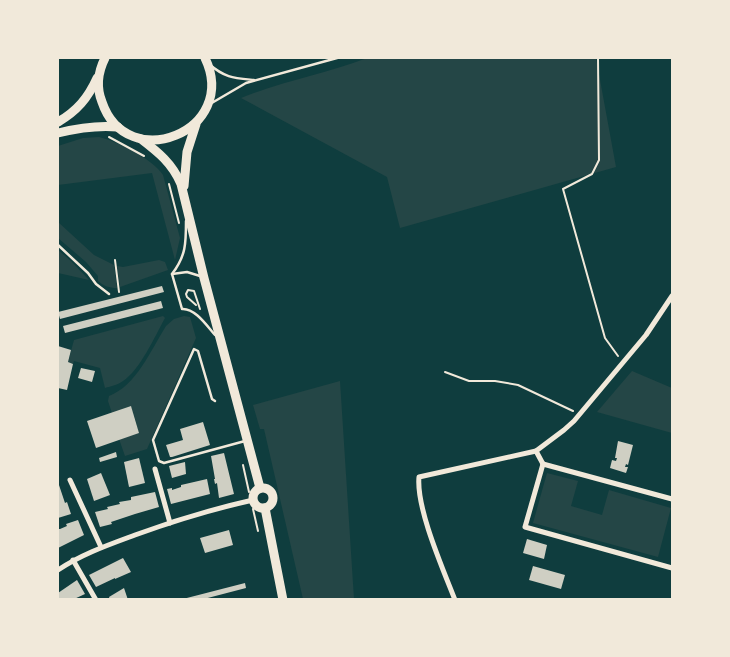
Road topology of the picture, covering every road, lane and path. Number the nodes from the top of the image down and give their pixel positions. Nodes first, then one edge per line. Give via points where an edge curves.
1 (337, 58) edge
2 (598, 58) edge
3 (104, 59) edge
4 (206, 60) edge
5 (99, 76) junction
6 (258, 80) junction
7 (208, 105) junction
8 (58, 122) edge
9 (197, 122) junction
10 (118, 127) junction
11 (58, 132) edge
12 (104, 136) dead end
13 (141, 139) junction
14 (144, 156) dead end
15 (169, 183) dead end
16 (185, 201) junction
17 (180, 228) dead end
18 (58, 245) edge
19 (115, 260) dead end
20 (172, 274) junction
21 (204, 278) junction
22 (119, 292) dead end
23 (108, 294) dead end
24 (672, 296) edge
25 (202, 313) joint
26 (222, 341) junction
27 (622, 362) junction
28 (445, 372) dead end
29 (215, 401) dead end
30 (579, 414) junction
31 (248, 440) junction
32 (536, 451) junction
33 (242, 462) dead end
34 (543, 464) junction
35 (155, 469) dead end
36 (70, 480) dead end
37 (260, 488) junction
38 (672, 499) edge
39 (252, 500) junction
40 (265, 508) junction
41 (170, 522) junction
42 (260, 536) dead end
43 (101, 547) junction
44 (73, 560) junction
45 (672, 568) edge
46 (58, 570) edge
47 (96, 600) edge
48 (283, 600) edge
49 (455, 600) edge

1 - 6 lane
2 - 27 path via 598,160 592,174 563,189 605,338
3 - 5 main road
4 - 6 lane via 227,76
4 - 7 main road via 212,86
5 - 8 main road via 79,108
5 - 10 main road via 104,108
6 - 7 lane via 240,86
7 - 9 main road
9 - 13 main road via 184,133 167,139
9 - 16 main road via 184,164
10 - 11 main road via 86,127
10 - 13 main road
12 - 14 path
13 - 16 main road via 170,163
15 - 17 path
16 - 20 lane via 186,246
16 - 21 main road
18 - 23 lane
19 - 22 path
20 - 21 lane via 187,272
20 - 26 lane via 182,309 195,314
21 - 26 main road
24 - 27 street
25 - 25 path via 194,291 188,290 187,297
26 - 31 main road
27 - 30 street
28 - 30 path via 469,381 518,385
29 - 31 lane via 198,351 194,349 153,440 159,461 164,463
30 - 32 street
31 - 37 main road
32 - 34 street
32 - 49 street via 420,477 418,487 429,530
33 - 39 path
34 - 38 street
34 - 45 street via 525,527
35 - 41 street
36 - 43 street
37 - 39 main road
37 - 40 main road via 269,490 273,497
39 - 40 main road via 258,507
39 - 41 street
39 - 42 path
40 - 48 main road
41 - 43 street
43 - 44 street
44 - 46 street
44 - 47 street

